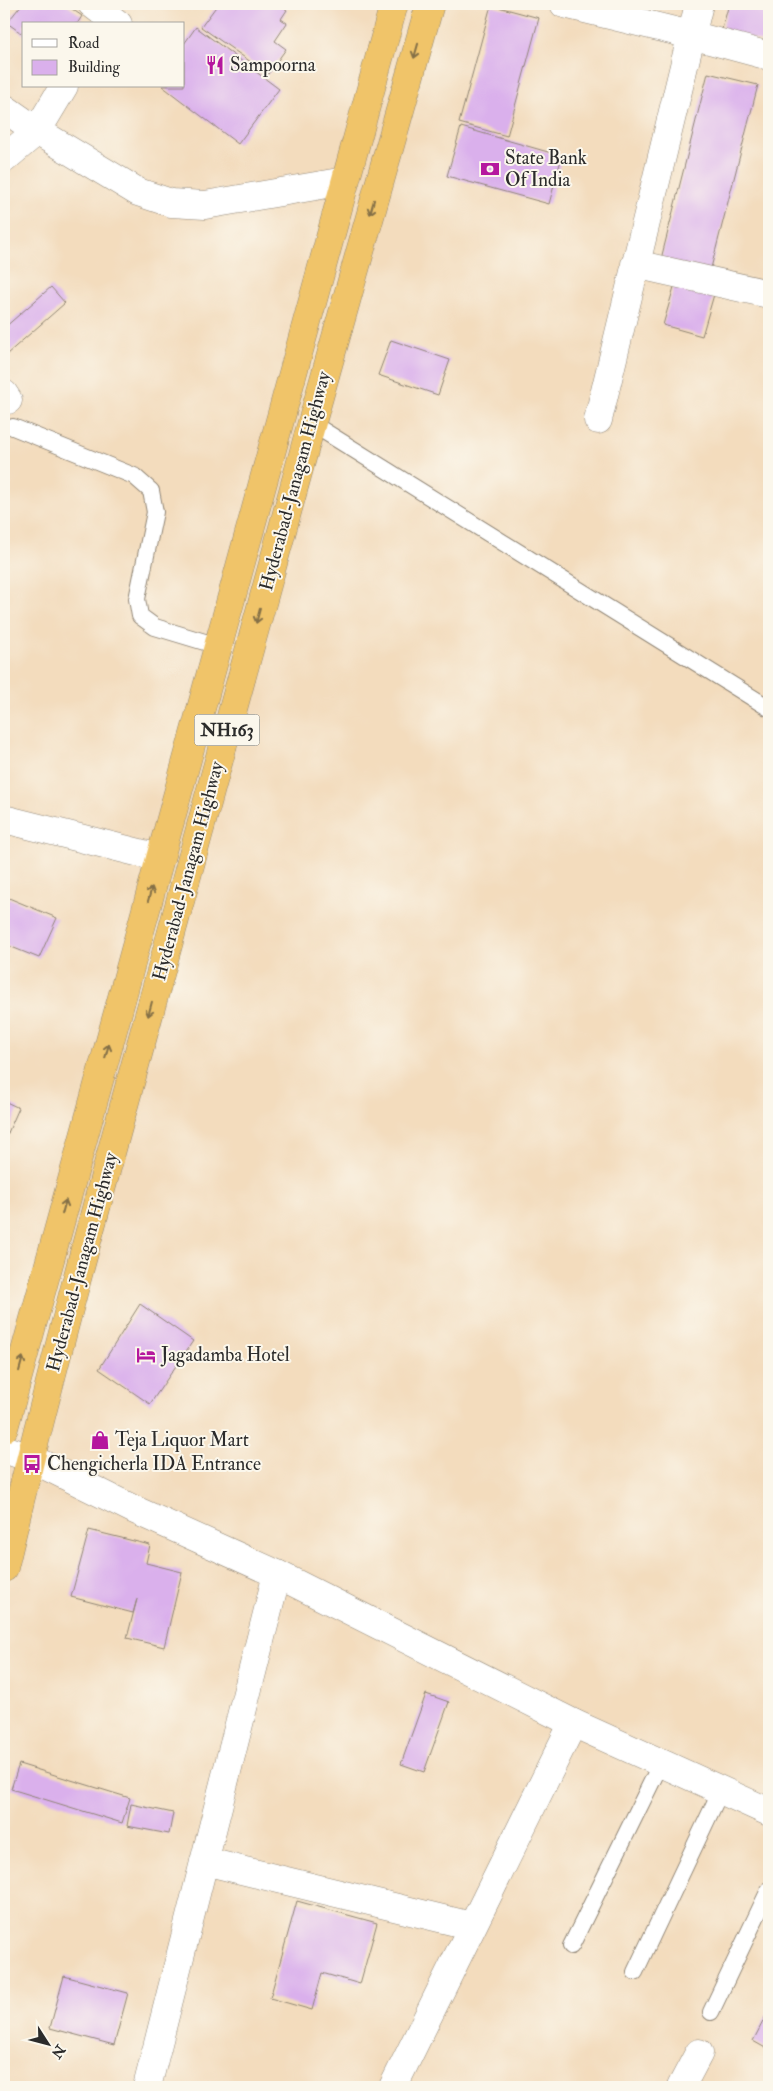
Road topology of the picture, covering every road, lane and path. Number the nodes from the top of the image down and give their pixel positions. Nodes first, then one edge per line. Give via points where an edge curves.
1 (394, 4) edge
2 (430, 4) edge
3 (564, 4) edge
4 (699, 4) edge
5 (691, 34) junction
6 (769, 56) edge
7 (63, 88) edge
8 (4, 108) edge
9 (37, 132) junction
10 (4, 159) edge
11 (345, 181) junction
12 (635, 264) junction
13 (769, 294) edge
14 (598, 420) dead end
15 (311, 423) junction
16 (13, 427) dead end
17 (218, 646) junction
18 (769, 708) edge
19 (4, 819) edge
20 (160, 858) junction
21 (139, 933) junction
22 (169, 940) junction
23 (4, 1428) edge
24 (4, 1449) edge
25 (30, 1458) junction
26 (4, 1568) edge
27 (277, 1574) junction
28 (573, 1723) junction
29 (661, 1763) junction
30 (721, 1790) junction
31 (769, 1812) edge
32 (204, 1861) junction
33 (769, 1890) edge
34 (472, 1926) junction
35 (570, 1946) dead end
36 (635, 1972) dead end
37 (711, 2012) dead end
38 (699, 2054) dead end
39 (147, 2087) edge
40 (393, 2087) edge
41 (681, 2087) edge

1 - 11 highway, Hyderabad-Janagam Highway / NH163
2 -> 15 highway, Hyderabad-Janagam Highway / NH163
3 - 5 street
4 - 5 street
5 - 6 street
5 - 12 street
7 - 9 street
8 - 9 street
9 - 10 street
9 - 11 street via 138,192 171,203 205,205
11 - 17 highway, Hyderabad-Janagam Highway / NH163
12 - 13 street
12 - 14 street
15 - 18 lane
15 -> 22 highway, Hyderabad-Janagam Highway / NH163
16 - 17 lane via 134,476 151,491 155,512 136,599 140,616 156,627
17 - 20 highway, Hyderabad-Janagam Highway / NH163
19 - 20 street
21 -> 20 highway, Hyderabad-Janagam Highway / NH163
21 - 22 highway
23 -> 21 highway, Hyderabad-Janagam Highway / NH163
22 -> 25 highway, Hyderabad-Janagam Highway / NH163
24 - 25 street
25 - 26 highway, Hyderabad-Janagam Highway / NH163
25 - 27 street
27 - 28 street
27 - 32 street
28 - 29 street
28 - 34 street
29 - 30 street
29 - 35 lane
30 - 31 street
30 - 36 lane
32 - 34 street
32 - 39 street
33 - 37 lane
34 - 40 street
38 - 41 street

